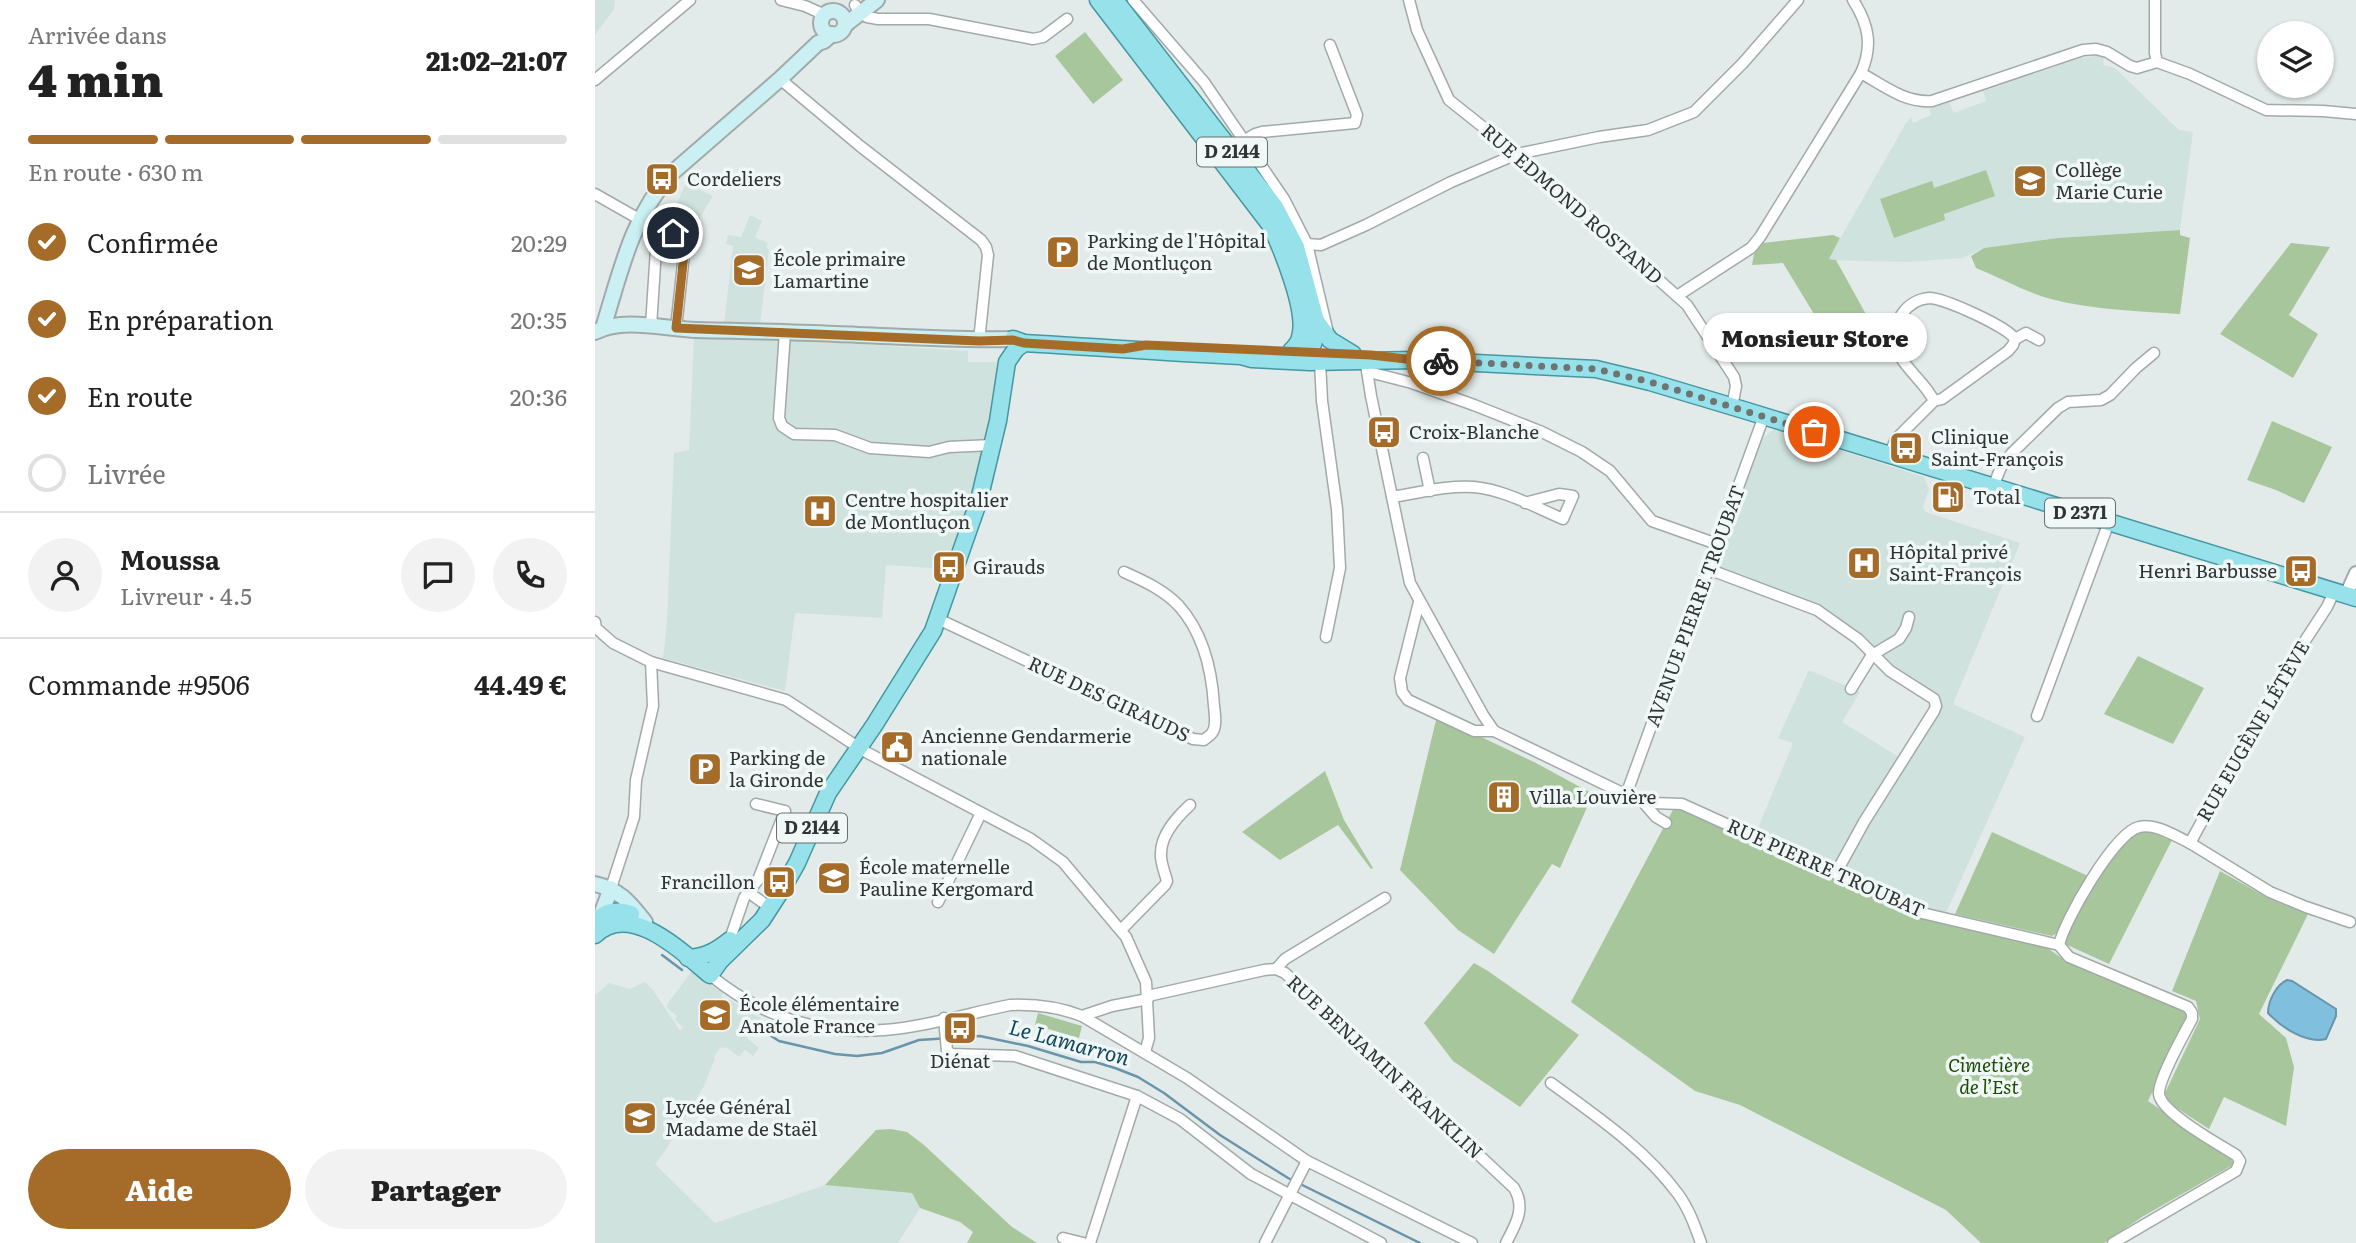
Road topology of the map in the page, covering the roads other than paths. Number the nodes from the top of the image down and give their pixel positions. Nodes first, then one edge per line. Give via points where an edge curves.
1 (690, 0) edge
2 (781, 0) edge
3 (877, 0) edge
4 (1087, 0) edge
5 (1098, 0) edge
6 (1115, 0) edge
7 (1133, 0) edge
8 (1409, 0) edge
9 (1798, 0) edge
10 (1853, 0) edge
11 (2155, 0) edge
12 (860, 6) edge
13 (1067, 19) dead end
14 (829, 22) junction
15 (1125, 36) junction
16 (1330, 46) dead end
17 (2157, 62) junction
18 (1861, 73) junction
19 (780, 79) junction
20 (595, 80) edge
21 (2356, 114) edge
22 (1245, 140) junction
23 (1517, 154) junction
24 (595, 194) edge
25 (639, 219) junction
26 (1307, 244) junction
27 (1677, 296) junction
28 (1308, 318) junction
29 (651, 326) junction
30 (676, 328) junction
31 (599, 330) edge
32 (785, 332) junction
33 (2015, 339) junction
34 (2039, 340) dead end
35 (979, 341) junction
36 (1015, 348) junction
37 (1123, 349) junction
38 (1314, 351) junction
39 (2154, 353) dead end
40 (1367, 360) junction
41 (1934, 401) junction
42 (1733, 407) junction
43 (1764, 416) junction
44 (992, 445) junction
45 (1889, 454) junction
46 (1423, 458) dead end
47 (1993, 487) junction
48 (1430, 491) junction
49 (1392, 497) junction
50 (1525, 503) dead end
51 (2109, 522) junction
52 (1717, 544) junction
53 (1708, 569) junction
54 (1124, 572) dead end
55 (2356, 573) edge
56 (2345, 595) edge
57 (1419, 602) junction
58 (1909, 617) dead end
59 (595, 622) edge
60 (936, 625) junction
61 (1326, 637) dead end
62 (1872, 655) junction
63 (652, 662) junction
64 (669, 668) junction
65 (652, 680) junction
66 (1851, 689) dead end
67 (2037, 716) dead end
68 (1494, 731) junction
69 (859, 746) junction
70 (1626, 795) junction
71 (1643, 802) junction
72 (756, 804) dead end
73 (1190, 805) dead end
74 (981, 813) junction
75 (1666, 823) dead end
76 (2190, 842) junction
77 (1836, 873) junction
78 (595, 884) edge
79 (611, 888) junction
80 (748, 892) junction
81 (1385, 898) dead end
82 (938, 902) dead end
83 (768, 909) junction
84 (625, 917) junction
85 (598, 919) edge
86 (645, 922) junction
87 (2350, 922) dead end
88 (1121, 930) junction
89 (595, 935) edge
90 (660, 937) junction
91 (730, 939) junction
92 (2059, 946) junction
93 (688, 958) junction
94 (1276, 969) junction
95 (710, 975) junction
96 (1148, 997) junction
97 (1082, 1016) junction
98 (944, 1018) junction
99 (1145, 1052) junction
100 (1551, 1083) dead end
101 (1137, 1096) junction
102 (1307, 1161) junction
103 (1289, 1196) junction
104 (1063, 1238) dead end
105 (1083, 1243) edge
106 (1090, 1243) edge
107 (1265, 1243) edge
108 (1381, 1243) edge
109 (1472, 1243) edge
110 (1506, 1243) edge
111 (1701, 1243) edge
112 (2113, 1243) edge

1 - 20 street
2 - 14 street via 805,6
3 - 12 main road
4 - 15 main road
5 - 15 main road, D 2144
6 - 28 main road, D 2144 via 1275,207 1296,247
7 - 22 street via 1204,82
8 - 23 street, RUE EDMOND ROSTAND via 1417,30 1449,100
9 - 23 street via 1694,112 1648,130
10 - 18 street via 1870,45
11 - 17 street
12 - 13 street via 867,17 939,20 1033,39
12 - 14 main road
12 - 14 main road via 838,33
14 - 19 main road via 818,43
15 - 28 main road, D 2144 via 1271,226
16 - 22 street via 1357,116 1355,123 1262,132
17 - 18 street via 2137,68 2107,52 2083,50 1919,102
17 - 21 street via 2266,110
18 - 27 street via 1751,248
19 - 25 main road via 673,173
19 - 35 street via 981,240 988,255
22 - 26 street
23 - 26 street via 1321,245
23 - 27 street, RUE EDMOND ROSTAND
24 - 25 street
25 - 31 main road
26 - 38 street
27 - 42 street, RUE EDMOND ROSTAND via 1734,377
28 - 38 main road
28 - 38 main road, D 2144 via 1301,336
29 - 30 main road
29 - 30 street via 660,230 686,236
29 - 31 main road
30 - 32 main road
32 - 35 main road
32 - 44 street via 779,418 787,431 835,435 870,448 929,453
33 - 34 street via 2026,334
33 - 41 street via 2008,351
33 - 41 street via 2002,328 1940,299 1927,298 1905,309 1894,330 1894,341 1903,362
35 - 36 main road
35 - 36 main road
36 - 37 main road
36 - 44 main road, D 2144
37 - 38 main road via 1146,345
37 - 38 main road via 1252,359
38 - 40 main road
38 - 40 main road, D 2371
38 - 61 street via 1337,509 1340,568
39 - 47 street via 2110,395 2058,408 2012,453
40 - 42 main road, D 2371 via 1596,369
40 - 49 street
40 - 52 street via 1412,383 1572,447 1610,471 1652,521
41 - 45 street via 1896,439
42 - 43 main road, D 2371
43 - 45 main road, D 2371
43 - 52 street, AVENUE PIERRE TROUBAT
44 - 60 main road, D 2144 via 979,500
45 - 47 main road, D 2371
46 - 48 street
47 - 51 main road, D 2371
48 - 49 street
48 - 50 street via 1475,487
49 - 57 street via 1410,583
51 - 56 main road, D 2371
51 - 67 street
52 - 53 street, AVENUE PIERRE TROUBAT
53 - 62 street via 1817,610
53 - 70 street, AVENUE PIERRE TROUBAT
54 - 60 street, RUE DES GIRAUDS via 1147,582 1180,607 1204,650 1212,672 1216,722 1204,740
55 - 56 street
56 - 76 street, RUE EUGÈNE LÉTÈVE via 2327,607 2282,676
57 - 68 street
57 - 68 street, RUE PIERRE TROUBAT via 1400,678 1402,692 1474,731
58 - 62 street via 1899,639
59 - 63 street via 613,643
60 - 69 main road, D 2144
62 - 66 street
62 - 77 street via 1934,699 1936,706
63 - 64 street
63 - 65 street
64 - 65 street
64 - 69 street via 786,700
65 - 79 street via 653,706 636,780 633,821
68 - 70 street, RUE PIERRE TROUBAT
69 - 74 street
69 - 83 main road, D 2144 via 828,793 797,863
70 - 71 street, RUE PIERRE TROUBAT
71 - 75 street
71 - 77 street, RUE PIERRE TROUBAT via 1682,804
72 - 80 street via 785,811 758,880
73 - 88 street via 1177,817 1164,842 1165,885
74 - 82 street
74 - 88 street via 1054,854
76 - 87 street via 2270,892
76 - 92 street, RUE EUGÈNE LÉTÈVE via 2146,825 2123,835 2070,917
77 - 92 street, RUE PIERRE TROUBAT via 1922,913
78 - 79 main road
79 - 85 main road
79 - 86 main road
80 - 83 street
80 - 91 street
81 - 94 street
83 - 91 main road, D 2144
83 - 95 main road, D 2144
84 - 85 main road
84 - 86 main road
84 - 89 main road
84 - 90 main road
86 - 90 main road
88 - 96 street via 1146,982
90 - 93 main road
91 - 93 main road, D 2144 via 716,951
92 - 112 street, RUE PIERRE TROUBAT via 2070,957 2188,1007 2192,1019 2161,1083 2160,1099 2240,1161 2236,1171
93 - 95 main road
94 - 96 street, RUE BENJAMIN FRANKLIN
94 - 110 street, RUE BENJAMIN FRANKLIN via 1514,1188 1520,1209
95 - 98 street via 753,1005 823,1028 886,1030
96 - 97 street, RUE BENJAMIN FRANKLIN
96 - 99 street
97 - 98 street via 1024,1004
97 - 99 street
98 - 101 street via 947,1051 952,1054 1015,1056
99 - 102 street
100 - 111 street via 1621,1134 1663,1177 1679,1195
101 - 103 street via 1181,1119 1251,1174
101 - 106 street
102 - 103 street
102 - 109 street
103 - 107 street
103 - 108 street
104 - 105 street

